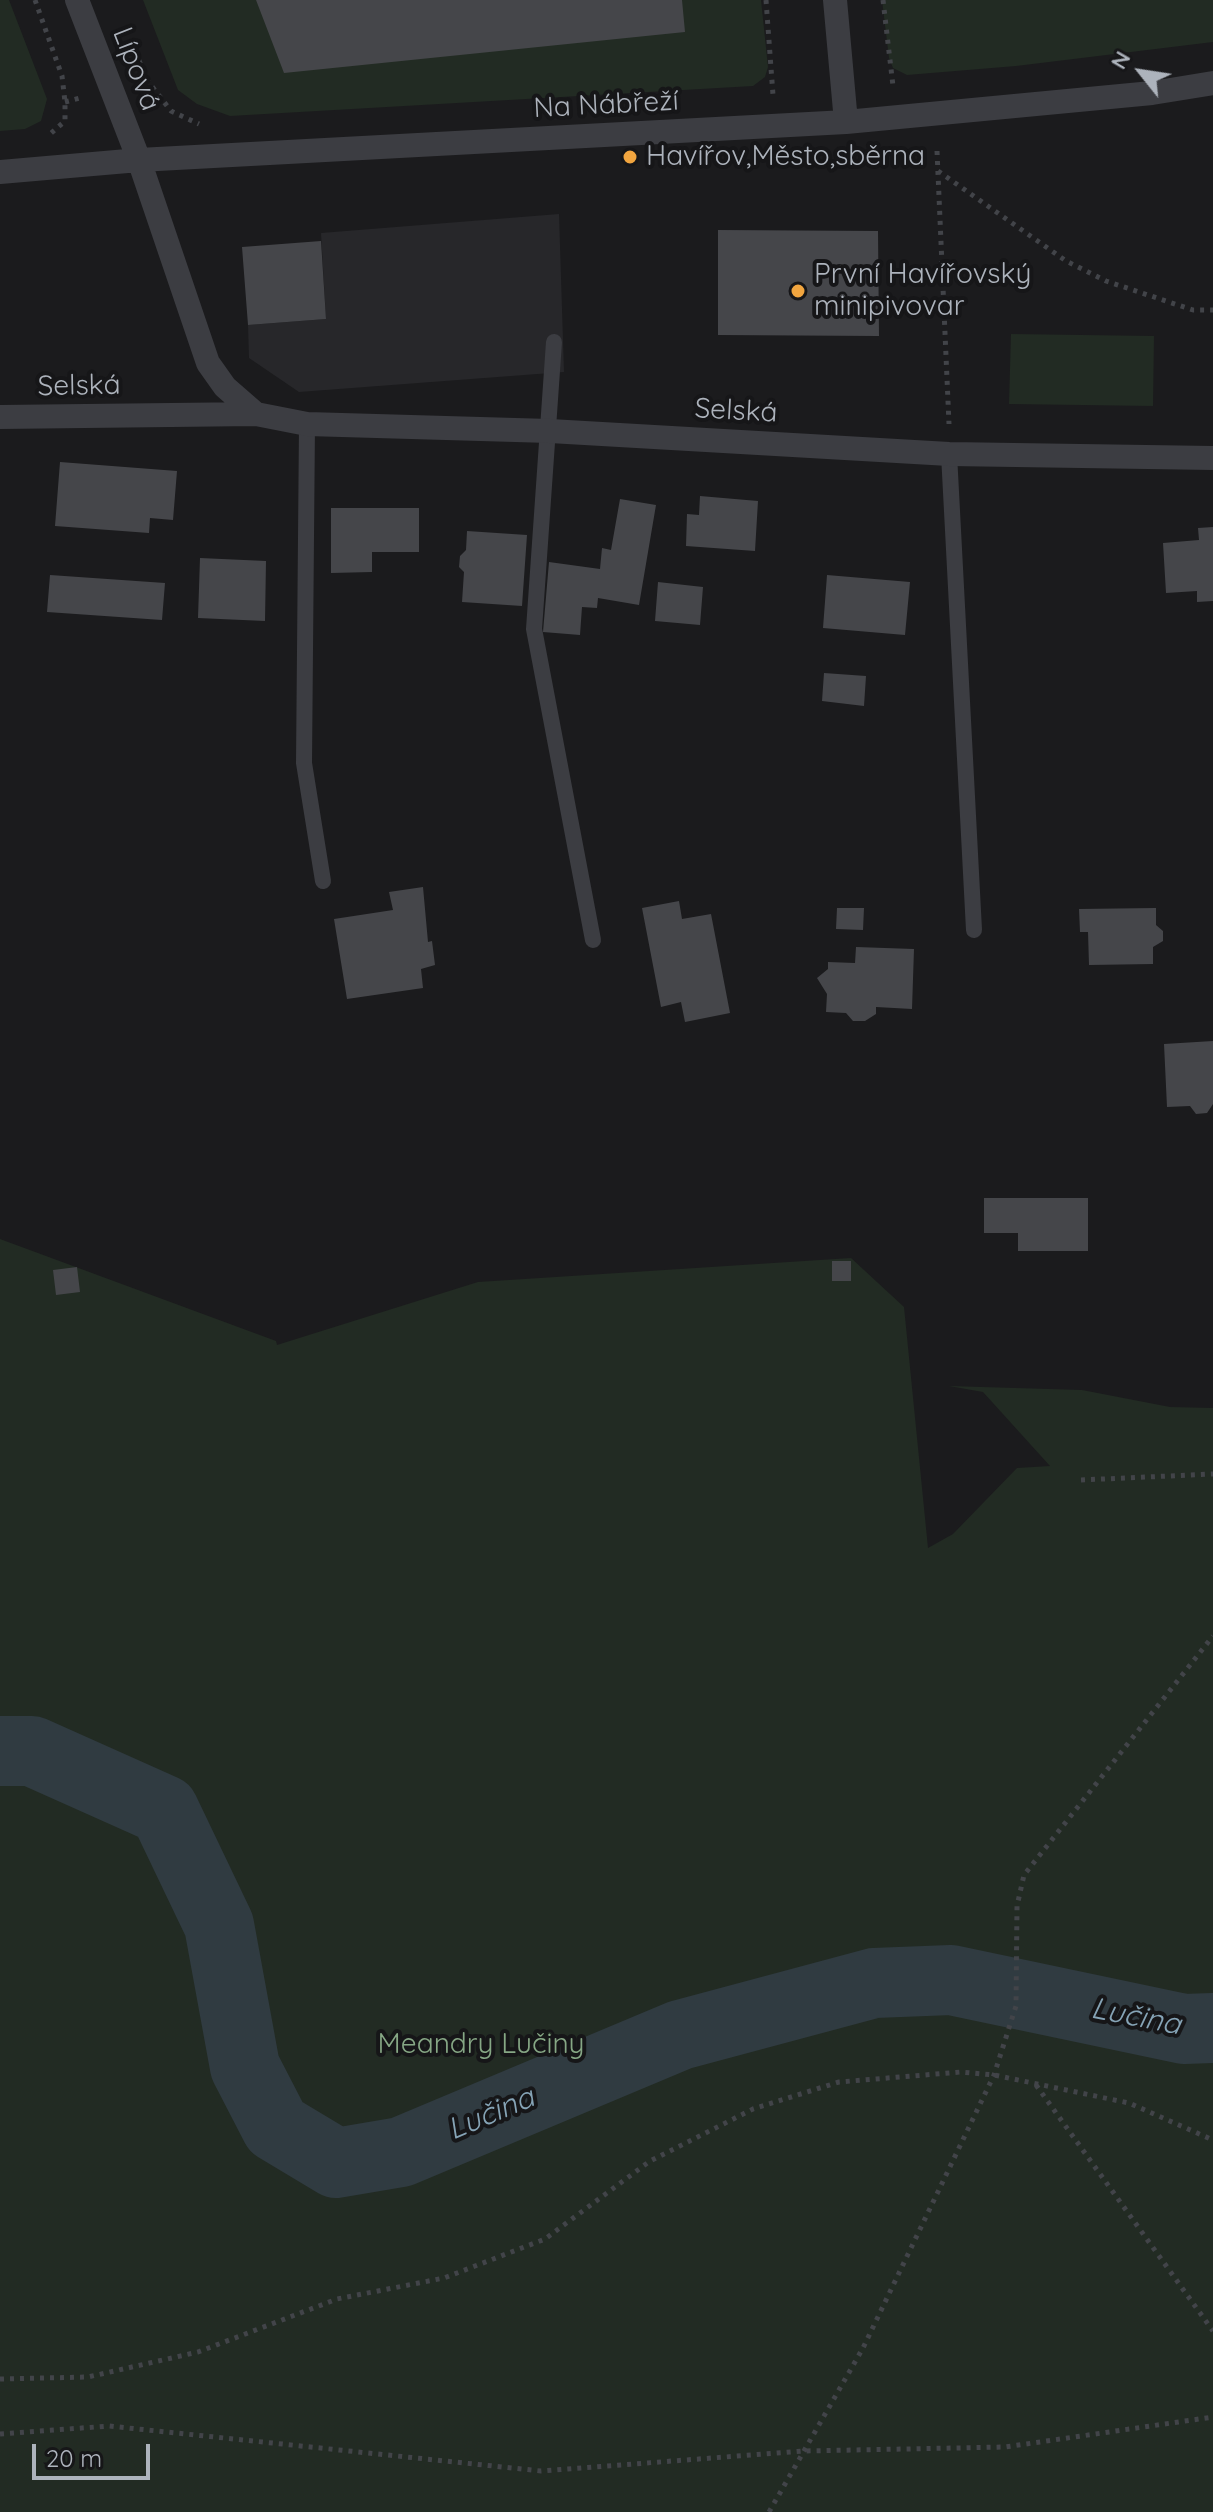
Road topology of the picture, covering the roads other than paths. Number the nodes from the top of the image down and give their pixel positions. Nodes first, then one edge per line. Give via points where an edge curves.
1 (77, 0) edge
2 (835, 0) edge
3 (1213, 83) edge
4 (846, 122) junction
5 (139, 160) junction
6 (0, 172) edge
7 (554, 342) dead end
8 (256, 414) junction
9 (0, 417) edge
10 (307, 424) junction
11 (550, 431) junction
12 (950, 441) junction
13 (1213, 458) edge
14 (323, 881) dead end
15 (974, 930) dead end
16 (593, 940) dead end

1 - 5 street, Lípová
2 - 4 street
3 - 4 street, Na Nábřeží
4 - 5 street, Na Nábřeží
5 - 6 street, Na Nábřeží
5 - 8 street, Selská via 208,363 225,387
7 - 11 lane
8 - 9 street, Selská
8 - 10 street, Selská
10 - 11 street, Selská
10 - 14 lane via 304,763
11 - 12 street, Selská
11 - 16 lane via 534,629
12 - 13 street, Selská
12 - 15 lane

